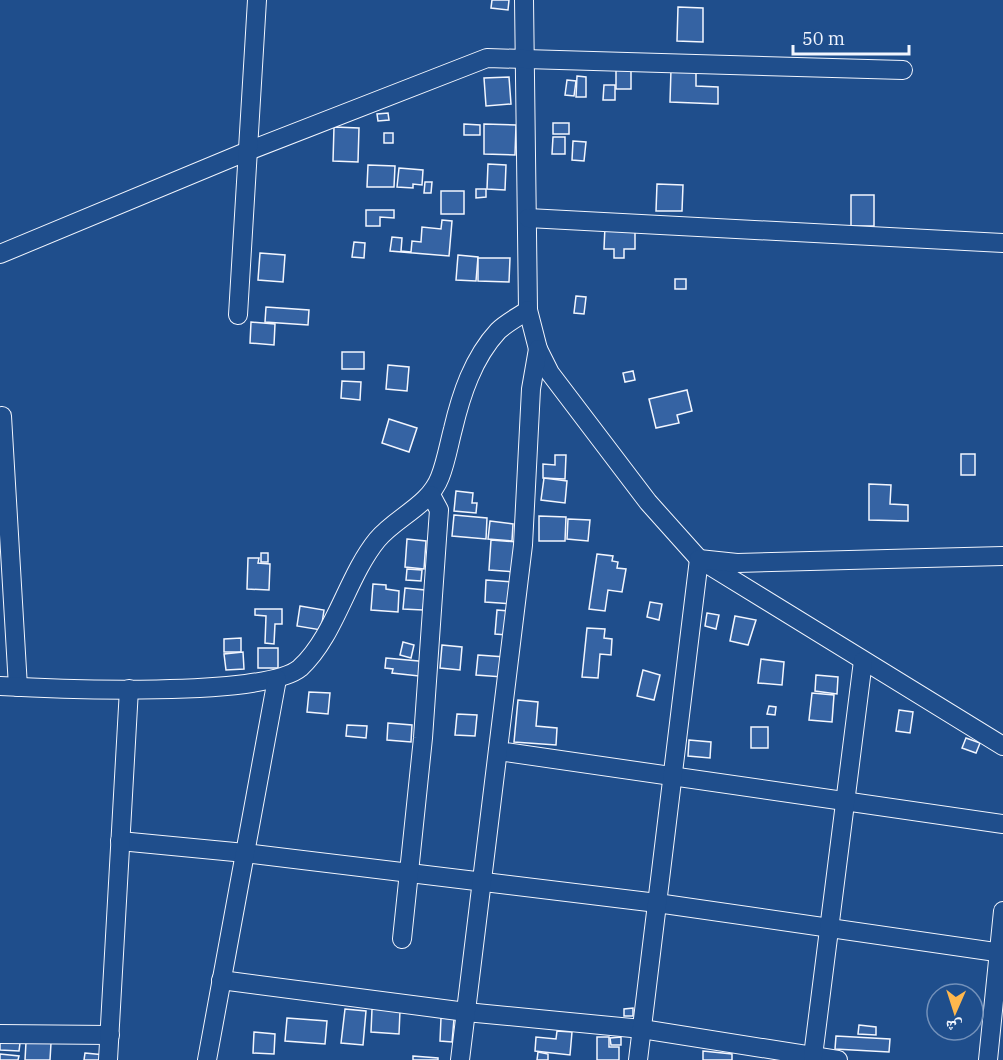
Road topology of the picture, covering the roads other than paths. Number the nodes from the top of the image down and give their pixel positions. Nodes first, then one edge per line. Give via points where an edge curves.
1 (257, 0) edge
2 (524, 0) edge
3 (524, 57) junction
4 (903, 70) dead end
5 (248, 151) junction
6 (528, 218) junction
7 (1003, 243) edge
8 (0, 254) edge
9 (528, 310) junction
10 (238, 315) dead end
11 (538, 349) junction
12 (2, 416) dead end
13 (430, 495) junction
14 (1003, 556) edge
15 (699, 559) junction
16 (863, 661) junction
17 (277, 679) junction
18 (9, 687) edge
19 (129, 689) junction
20 (1003, 746) edge
21 (498, 751) junction
22 (673, 775) junction
23 (846, 801) junction
24 (1003, 824) edge
25 (120, 841) junction
26 (245, 853) junction
27 (409, 872) junction
28 (482, 882) junction
29 (657, 903) junction
30 (1003, 911) edge
31 (829, 929) junction
32 (402, 939) dead end
33 (1001, 953) edge
34 (221, 980) junction
35 (466, 1012) junction
36 (642, 1029) junction
37 (0, 1034) edge
38 (110, 1035) junction
39 (813, 1056) junction
40 (108, 1060) edge
41 (207, 1060) edge
42 (460, 1060) edge
43 (638, 1060) edge
44 (838, 1060) edge
45 (988, 1060) edge

1 - 5 street
2 - 3 street
3 - 4 street
3 - 5 street via 487,58
3 - 6 street
5 - 8 street
5 - 10 street
6 - 7 street
6 - 9 street
9 - 11 street
9 - 13 street via 498,331 473,369 461,395 441,477
11 - 15 street via 550,373 648,502
11 - 21 street via 531,389 523,545
12 - 18 street
13 - 17 street via 376,541 314,653 298,669
13 - 27 street via 440,510
14 - 15 street via 737,563
15 - 16 street
15 - 22 street
16 - 20 street
16 - 23 street
17 - 19 street via 256,684
17 - 26 street
18 - 19 street
19 - 25 street
21 - 22 street
21 - 28 street
22 - 23 street
22 - 29 street
23 - 24 street
23 - 31 street
25 - 26 street
25 - 38 street
26 - 27 street
26 - 34 street
27 - 28 street
27 - 32 street
28 - 29 street
28 - 35 street
29 - 31 street
29 - 36 street
30 - 33 street
31 - 33 street
31 - 39 street
33 - 45 street
34 - 35 street
34 - 41 street
35 - 36 street
35 - 42 street
36 - 39 street
36 - 43 street
37 - 38 street
38 - 40 street
39 - 44 street

